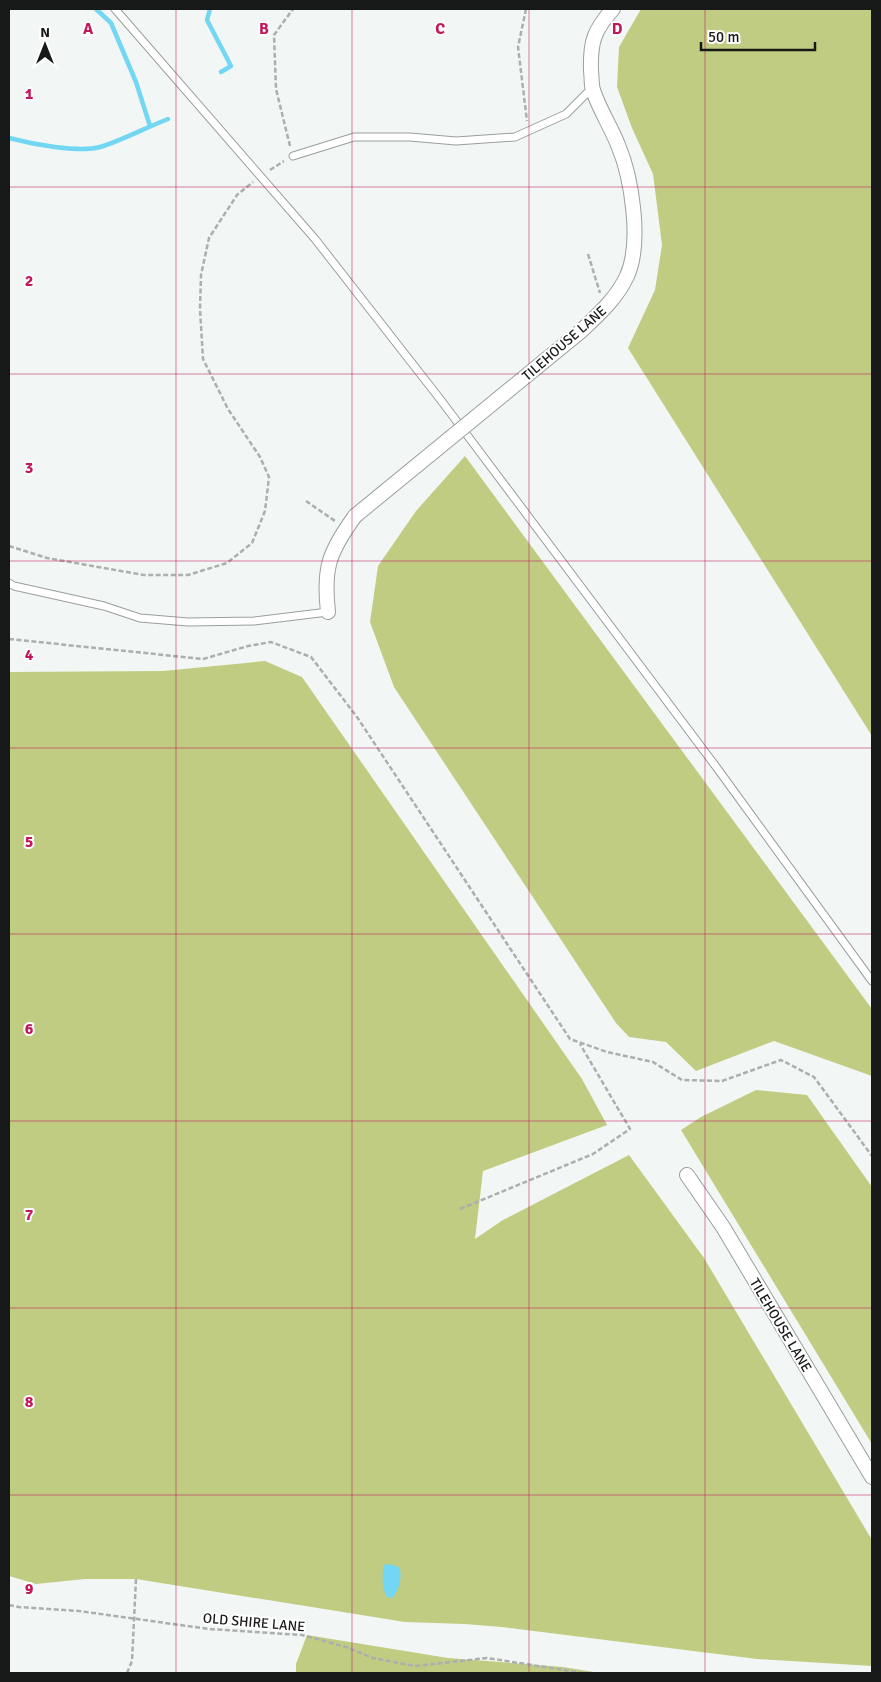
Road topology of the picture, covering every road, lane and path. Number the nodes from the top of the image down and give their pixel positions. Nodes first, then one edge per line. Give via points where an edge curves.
1 (114, 9) edge
2 (293, 9) edge
3 (526, 9) edge
4 (613, 9) edge
5 (592, 88) junction
6 (528, 131) junction
7 (293, 156) junction
8 (260, 176) junction
9 (588, 254) dead end
10 (605, 308) junction
11 (306, 501) dead end
12 (346, 528) junction
13 (9, 546) edge
14 (9, 583) edge
15 (328, 612) joint
16 (9, 639) edge
17 (872, 981) edge
18 (580, 1042) junction
19 (872, 1156) edge
20 (688, 1175) dead end
21 (460, 1208) dead end
22 (872, 1477) edge
23 (136, 1579) dead end
24 (9, 1605) edge
25 (134, 1619) junction
26 (127, 1673) edge
27 (583, 1673) edge

1 - 8 lane
2 - 7 path via 274,35 276,89
3 - 6 path via 518,47
4 - 5 street, TILEHOUSE LANE via 596,32 590,52
5 - 6 lane via 566,114
5 - 10 street, TILEHOUSE LANE via 619,147 633,198 632,261 626,277
6 - 7 lane via 516,137 456,141 354,137
7 - 8 path
8 - 13 path via 237,195 209,238 200,292 203,359 228,409 260,457 269,477 265,510 252,543 226,563 188,575 144,575 47,558
8 - 17 lane via 315,239 440,400 717,768
9 - 10 path
10 - 12 street, TILEHOUSE LANE, bridge via 355,516
11 - 12 path
12 - 15 street, TILEHOUSE LANE via 330,557 325,586
14 - 15 lane via 140,618 254,621
16 - 18 path via 203,659 271,642 311,657 358,717 570,1039
18 - 19 path via 607,1052 654,1062 682,1080 722,1081 781,1060 814,1077
18 - 21 path via 630,1129 593,1154
20 - 22 street, TILEHOUSE LANE
23 - 25 path
24 - 25 path, OLD SHIRE LANE
25 - 26 path via 132,1661
25 - 27 path, OLD SHIRE LANE via 209,1629 302,1635 373,1658 415,1666 487,1658

